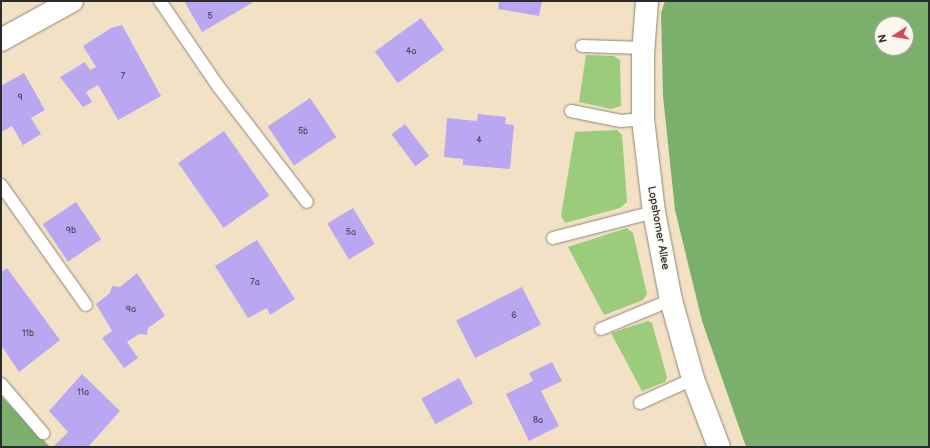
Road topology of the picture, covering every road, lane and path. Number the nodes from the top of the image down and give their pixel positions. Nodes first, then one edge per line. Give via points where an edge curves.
1 (72, 1) edge
2 (160, 1) edge
3 (646, 1) edge
4 (1, 40) edge
5 (582, 46) dead end
6 (643, 48) junction
7 (571, 111) dead end
8 (643, 119) junction
9 (1, 185) edge
10 (307, 202) dead end
11 (654, 212) junction
12 (553, 238) dead end
13 (671, 300) junction
14 (86, 305) dead end
15 (601, 328) dead end
16 (693, 379) junction
17 (1, 384) edge
18 (640, 403) dead end
19 (43, 433) dead end
20 (719, 447) edge

1 - 4 main road
2 - 10 lane via 218,86
3 - 6 main road, Lopshorner Allee
5 - 6 lane
6 - 8 main road, Lopshorner Allee
7 - 8 lane via 621,121
8 - 11 main road, Lopshorner Allee
9 - 14 lane
11 - 12 lane
11 - 13 main road, Lopshorner Allee
13 - 15 lane
13 - 16 main road, Lopshorner Allee
16 - 18 lane
16 - 20 main road, Lopshorner Allee
17 - 19 lane

